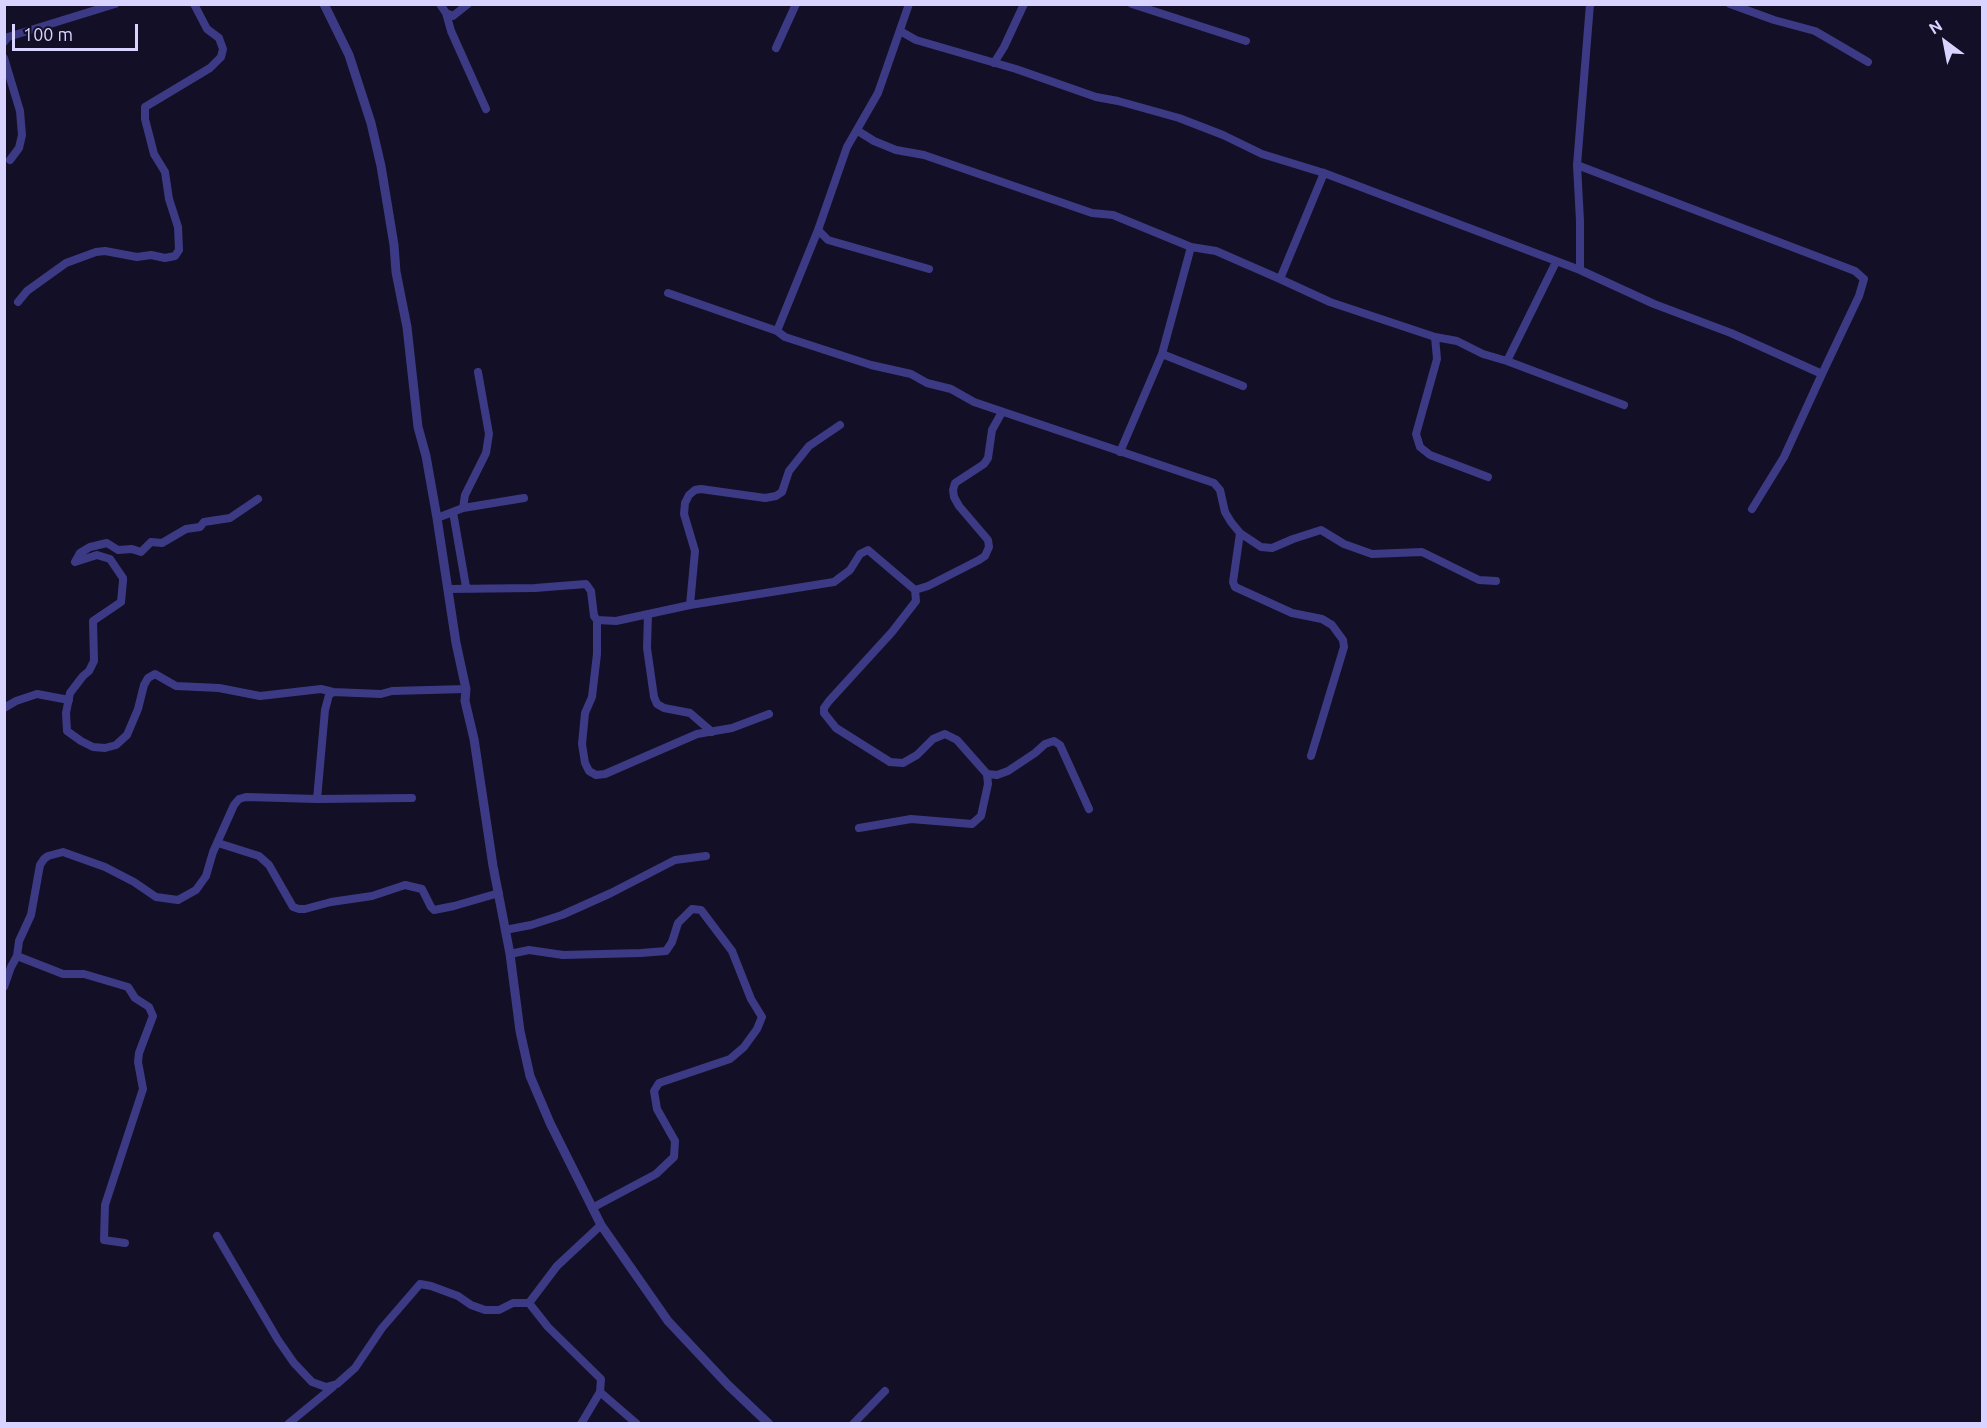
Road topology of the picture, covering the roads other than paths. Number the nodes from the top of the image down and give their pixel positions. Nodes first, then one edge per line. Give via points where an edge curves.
1 (115, 4) edge
2 (194, 4) edge
3 (324, 4) edge
4 (440, 4) edge
5 (468, 4) edge
6 (796, 4) edge
7 (909, 4) edge
8 (1024, 4) edge
9 (1132, 4) edge
10 (1590, 4) edge
11 (1730, 4) edge
12 (446, 14) junction
13 (900, 32) junction
14 (1246, 41) dead end
15 (4, 42) edge
16 (776, 48) dead end
17 (4, 58) edge
18 (1868, 62) dead end
19 (994, 63) junction
20 (486, 109) dead end
21 (858, 131) junction
22 (10, 160) dead end
23 (1577, 165) junction
24 (1324, 173) junction
25 (818, 230) junction
26 (1191, 248) junction
27 (1556, 262) junction
28 (929, 269) dead end
29 (1580, 270) junction
30 (1280, 279) junction
31 (668, 293) dead end
32 (18, 302) dead end
33 (777, 331) junction
34 (1435, 337) junction
35 (1162, 354) junction
36 (1507, 361) junction
37 (478, 372) dead end
38 (1822, 374) junction
39 (1243, 386) dead end
40 (1624, 405) dead end
41 (1002, 412) junction
42 (840, 424) dead end
43 (1120, 453) junction
44 (1488, 477) dead end
45 (524, 498) dead end
46 (258, 499) dead end
47 (463, 508) junction
48 (1752, 509) dead end
49 (453, 512) junction
50 (437, 518) junction
51 (1240, 533) junction
52 (1496, 581) dead end
53 (466, 587) junction
54 (448, 589) junction
55 (915, 590) junction
56 (690, 606) junction
57 (648, 614) junction
58 (597, 620) junction
59 (466, 689) junction
60 (333, 692) junction
61 (69, 700) junction
62 (4, 708) edge
63 (769, 714) dead end
64 (712, 732) junction
65 (1311, 756) dead end
66 (987, 774) junction
67 (412, 798) dead end
68 (317, 799) junction
69 (1089, 809) dead end
70 (859, 828) dead end
71 (218, 843) junction
72 (706, 856) dead end
73 (499, 893) junction
74 (505, 930) junction
75 (510, 954) junction
76 (17, 956) junction
77 (4, 987) edge
78 (592, 1208) junction
79 (601, 1225) junction
80 (217, 1236) dead end
81 (125, 1243) dead end
82 (530, 1303) junction
83 (337, 1384) junction
84 (885, 1391) dead end
85 (600, 1392) junction
86 (288, 1424) edge
87 (581, 1424) edge
88 (637, 1424) edge
89 (769, 1424) edge
90 (853, 1424) edge

1 - 15 street via 8,37
2 - 32 street via 207,29 219,38 221,57 210,68 145,107 154,154 165,172 178,226 179,250 175,256 165,258 96,252 66,263
3 - 50 street via 349,55 381,165 407,327 414,403
4 - 12 street
5 - 12 street via 453,16
6 - 16 street
7 - 13 street
8 - 19 street
9 - 14 street
10 - 23 street
11 - 18 street via 1815,31
12 - 20 street
13 - 19 street
13 - 21 street via 878,93
17 - 22 street via 22,129 19,148
19 - 24 street via 1096,97 1172,115 1262,154
21 - 25 street via 847,147
21 - 26 street via 896,150 924,155 1092,213 1113,215
23 - 29 street
23 - 38 street via 1855,272 1864,279
24 - 27 street
24 - 30 street
25 - 28 street via 828,240
25 - 33 street
26 - 30 street via 1216,251
26 - 35 street
27 - 29 street
27 - 36 street
29 - 38 street
30 - 34 street via 1330,302
31 - 33 street
33 - 41 street via 785,338 911,374
34 - 36 street via 1457,341
34 - 44 street via 1437,359 1416,434 1420,447 1430,455
35 - 39 street
35 - 43 street
36 - 40 street
37 - 47 street via 489,434 486,453 465,495
38 - 48 street via 1784,458
41 - 43 street
41 - 55 street via 992,430 988,458 955,483 953,490 959,506 988,540 989,547 979,560
42 - 56 street via 809,446 776,496 765,498 701,489 689,495 684,514 695,558
43 - 51 street via 1214,483 1220,490 1225,512
45 - 47 street
46 - 61 street via 230,518 204,522 162,543 151,542 141,552 118,550 107,543 80,553 75,561 97,555 110,559 123,581 121,602 93,621 94,661
47 - 49 street
49 - 50 street
49 - 53 street
50 - 54 street
51 - 52 street via 1261,547 1272,548 1321,530 1372,554 1422,552 1479,580
51 - 65 street via 1235,587 1292,613 1322,619 1343,640
53 - 54 street
53 - 58 street via 586,584
54 - 59 street
55 - 56 street via 868,550 834,582
55 - 66 street via 916,601 909,613 824,708 824,713 836,728 890,762 903,763 945,734 957,740
56 - 57 street
57 - 58 street via 616,621
57 - 64 street via 647,648 657,704 690,713
58 - 64 street via 592,697 585,713 582,744 589,771 604,774 697,734
59 - 60 street via 381,694
59 - 73 street
60 - 61 street via 321,689 260,696 219,688 176,686 155,674 144,685 127,735 116,745 105,748 93,747 67,731
60 - 68 street via 328,695 325,710
61 - 62 street via 37,694
63 - 64 street
66 - 69 street via 1008,771 1054,741 1060,745
66 - 70 street via 986,801 981,816 972,824 911,819
67 - 68 street
68 - 71 street via 239,799
71 - 73 street via 259,856 269,865 293,907 299,909 372,896 405,885 422,889 434,910
71 - 76 street via 206,876 196,890 173,901 156,897 124,877 63,852 48,856 40,865 31,915
72 - 74 street via 675,860 562,915
73 - 74 street
74 - 75 street
75 - 78 street via 530,1076
75 - 78 street via 529,950 563,955 666,951 678,923 692,909 701,910 732,951 762,1017 744,1047 730,1059 659,1083 654,1091 657,1109 675,1142 674,1157 656,1174
76 - 77 street
76 - 81 street via 63,974 84,974 128,987 153,1016 139,1053 142,1089 105,1204 104,1240
78 - 79 street
79 - 82 street via 557,1266
79 - 89 street via 668,1321
80 - 83 street via 294,1363 312,1382 326,1387
82 - 83 street via 485,1310 451,1293 420,1284 382,1328 355,1368
82 - 85 street via 548,1327 601,1379
83 - 86 street
84 - 90 street
85 - 87 street
85 - 88 street

